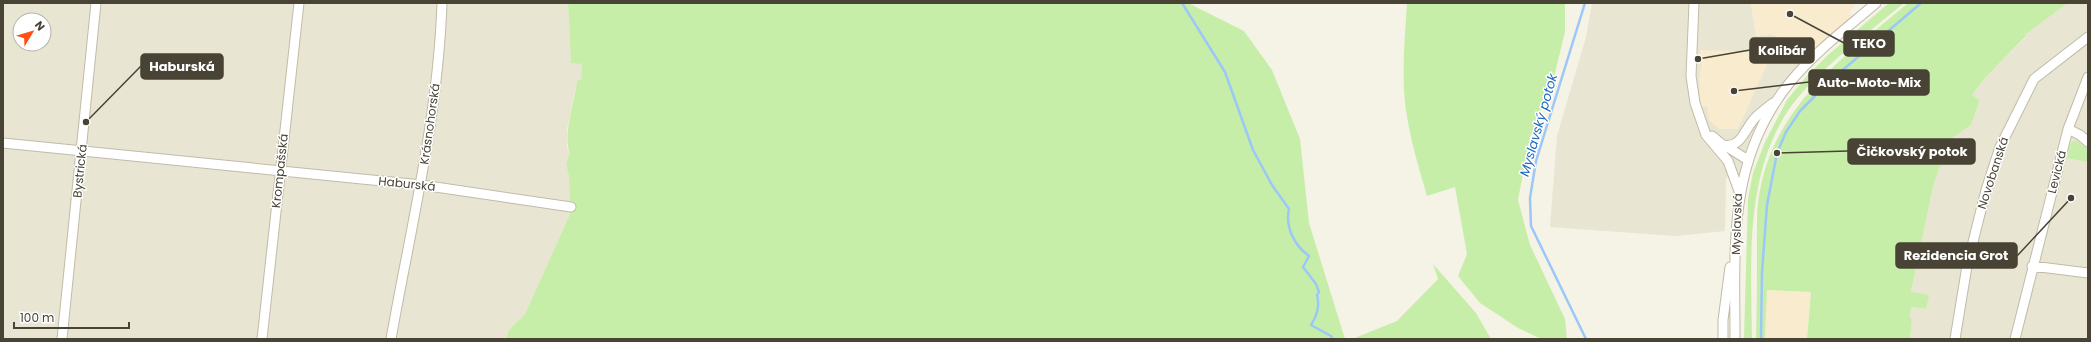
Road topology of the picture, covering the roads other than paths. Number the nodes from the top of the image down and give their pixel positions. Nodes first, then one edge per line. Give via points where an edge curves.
1 (96, 3) edge
2 (299, 3) edge
3 (442, 3) edge
4 (1694, 3) edge
5 (1876, 3) edge
6 (2088, 37) edge
7 (2087, 80) edge
8 (1780, 96) junction
9 (1700, 120) junction
10 (2068, 129) junction
11 (2088, 142) edge
12 (3, 143) edge
13 (1723, 145) junction
14 (82, 152) junction
15 (1748, 160) junction
16 (280, 171) junction
17 (422, 185) junction
18 (1740, 193) junction
19 (571, 206) dead end
20 (1738, 214) junction
21 (2032, 266) junction
22 (2088, 273) edge
23 (62, 339) edge
24 (262, 339) edge
25 (391, 339) edge
26 (1723, 339) edge
27 (1735, 339) edge
28 (1955, 339) edge
29 (2015, 339) edge

1 - 14 street, Bystrická
2 - 16 street, Krompašská
3 - 17 street, Krásnohorská via 440,47
4 - 9 street, Myslavská via 1692,85
5 - 8 street via 1811,60
6 - 28 street, Novobanská via 2034,80 2002,140 1967,266
7 - 10 street, Levická
8 - 13 street via 1756,116 1738,142
8 - 15 street via 1766,119
9 - 13 street, Myslavská via 1710,134
9 - 18 street, Myslavská via 1708,137 1728,161
10 - 11 street
10 - 21 street, Levická
12 - 14 street, Haburská
13 - 15 street, Myslavská
14 - 16 street, Haburská
14 - 23 street, Bystrická
15 - 18 street
16 - 17 street, Haburská
16 - 24 street, Krompašská
17 - 19 street, Haburská
17 - 25 street, Krásnohorská via 404,264
18 - 20 street, Myslavská
20 - 26 street via 1723,320
20 - 27 street, Myslavská
21 - 22 street
21 - 29 street, Levická

